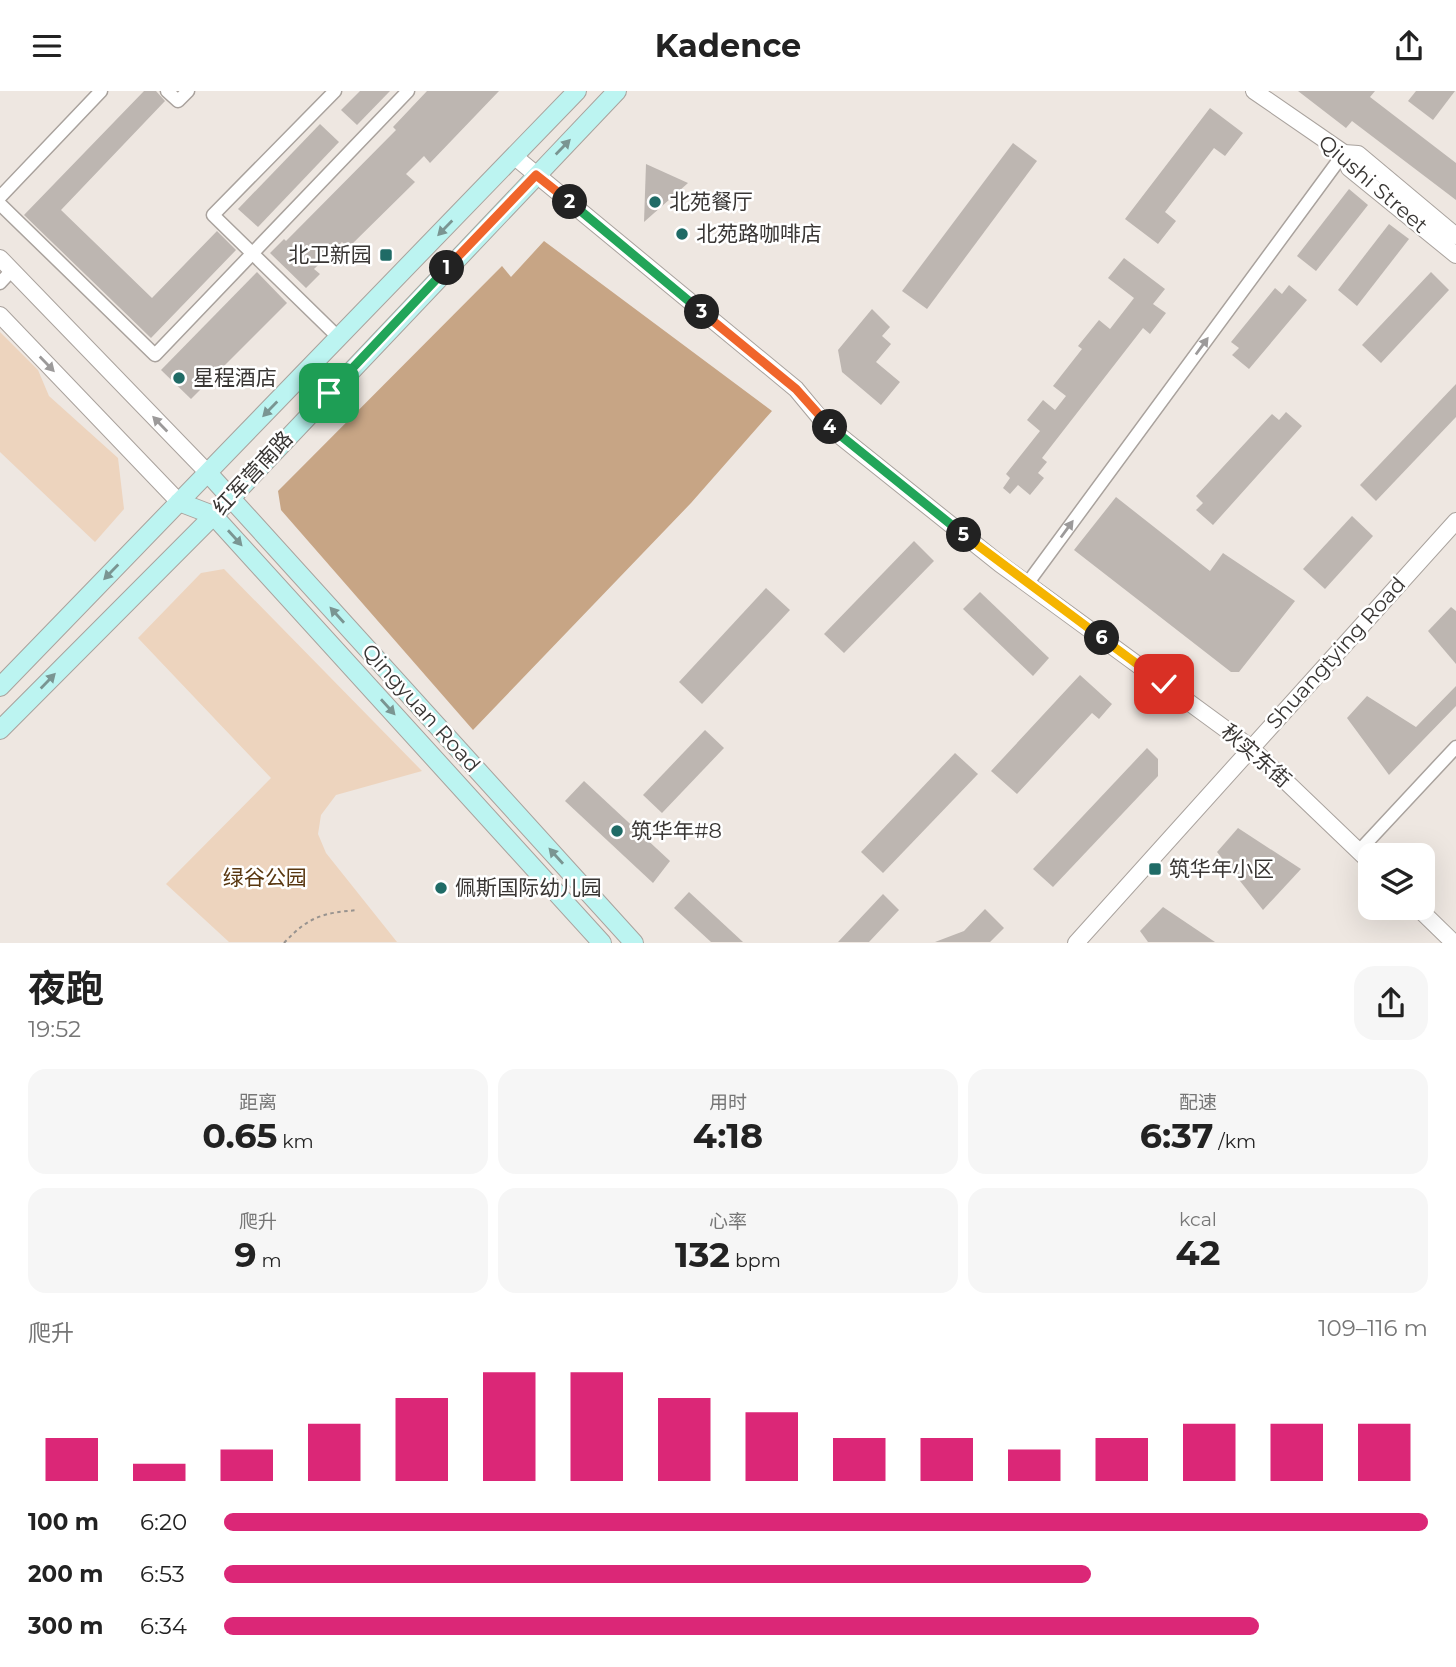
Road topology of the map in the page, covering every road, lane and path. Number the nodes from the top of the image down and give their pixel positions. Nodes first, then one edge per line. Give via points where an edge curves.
1 (101, 91) edge
2 (167, 91) edge
3 (188, 91) edge
4 (335, 91) edge
5 (408, 91) edge
6 (578, 91) edge
7 (617, 91) edge
8 (1254, 91) edge
9 (1344, 153) junction
10 (515, 157) junction
11 (536, 175) junction
12 (480, 193) junction
13 (0, 197) edge
14 (0, 204) edge
15 (500, 213) junction
16 (1456, 236) edge
17 (252, 253) junction
18 (1456, 255) edge
19 (0, 258) edge
20 (12, 270) junction
21 (0, 283) edge
22 (0, 315) edge
23 (339, 338) junction
24 (242, 437) junction
25 (265, 460) junction
26 (208, 473) junction
27 (231, 498) junction
28 (179, 502) junction
29 (214, 515) junction
30 (1456, 521) edge
31 (156, 526) junction
32 (179, 549) junction
33 (1027, 584) junction
34 (0, 687) edge
35 (0, 730) edge
36 (1250, 747) junction
37 (1456, 747) edge
38 (1377, 843) edge
39 (1358, 850) edge
40 (358, 910) dead end
41 (1430, 920) edge
42 (284, 943) edge
43 (602, 943) edge
44 (634, 943) edge
45 (1076, 943) edge
46 (1454, 943) edge

1 - 13 street
2 - 3 street via 178,101
4 - 17 street via 213,215
5 - 17 street
6 - 10 main road, 红军营南路
11 -> 7 main road, 红军营南路
8 - 9 street, Qiushi Street
9 - 16 street via 1358,154
9 - 18 street, Qiushi Street via 1349,168
33 -> 9 street
10 - 11 street, 秋实东街
10 - 12 main road, 红军营南路
11 - 15 main road, 红军营南路
11 - 33 street, 秋实东街 via 796,389 825,424
12 - 15 main road
12 -> 23 main road, 红军营南路
14 - 17 street via 155,355
15 - 25 main road, 红军营南路
17 - 23 street
19 - 20 street
20 - 21 street
26 -> 20 street
22 -> 28 street
23 -> 24 main road, 红军营南路
24 - 25 main road via 252,452
24 - 26 main road, 红军营南路
25 - 27 main road, 红军营南路
26 - 27 main road, Qingyuan Road
26 - 28 main road, 红军营南路
27 - 29 main road, 红军营南路
44 -> 27 main road, Qingyuan Road
28 - 29 main road, Qingyuan Road
28 - 31 main road, 红军营南路
29 - 32 main road, 红军营南路
29 -> 43 main road, Qingyuan Road
30 - 36 street, Shuangtying Road
31 - 32 main road
31 -> 34 main road, 红军营南路
35 -> 32 main road, 红军营南路
33 - 36 street, 秋实东街
36 - 39 street, 秋实东街
36 - 45 street, Shuangtying Road
37 - 38 street
40 - 42 path via 311,918
41 - 46 street

